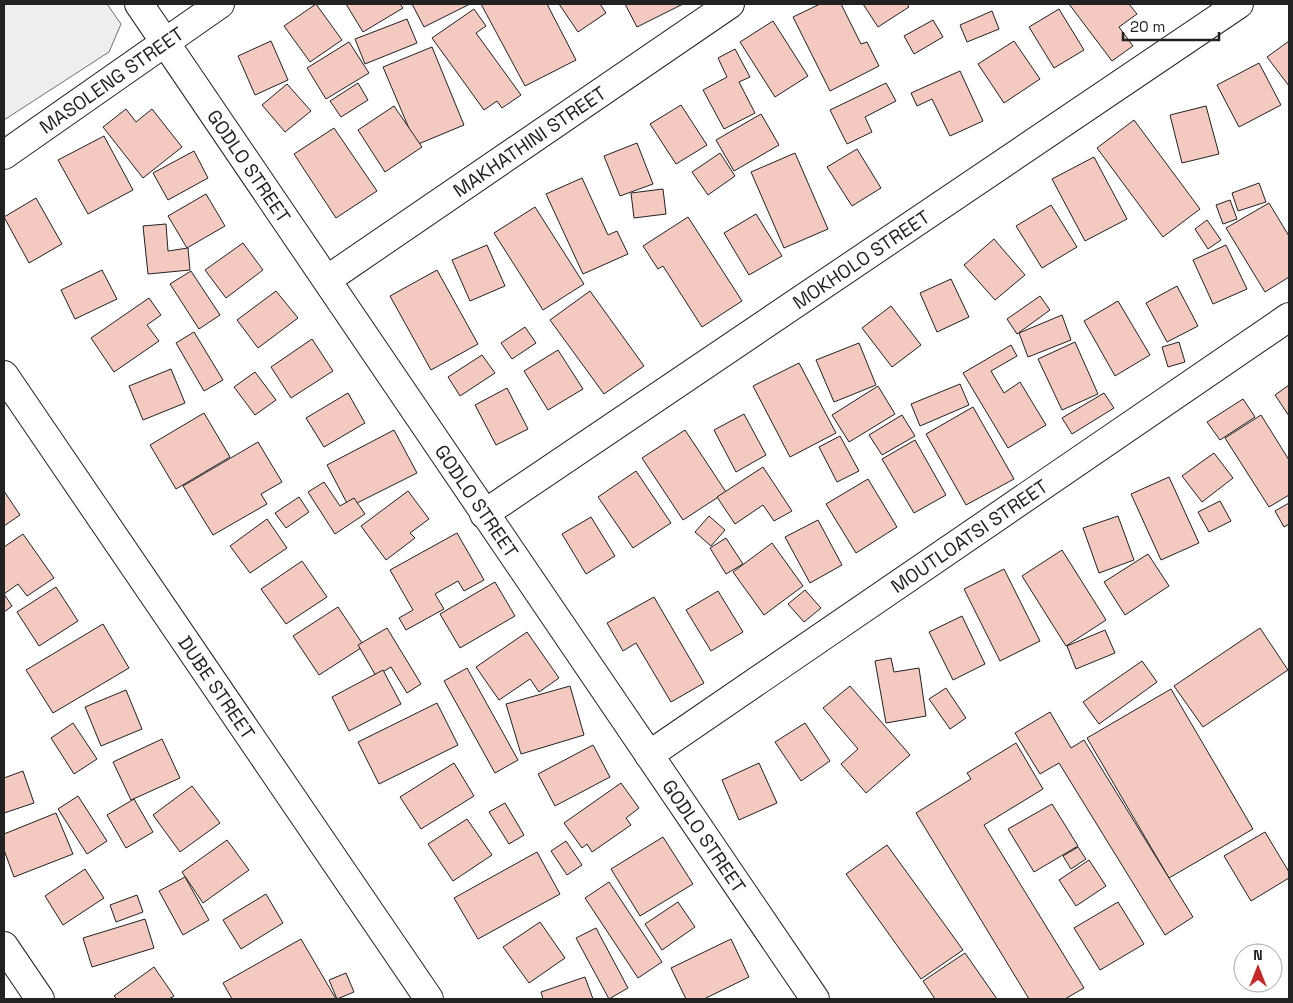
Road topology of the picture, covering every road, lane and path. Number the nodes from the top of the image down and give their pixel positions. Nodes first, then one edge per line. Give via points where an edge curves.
1 (139, 4) edge
2 (220, 4) edge
3 (730, 4) edge
4 (1239, 4) edge
5 (165, 41) junction
6 (4, 156) edge
7 (328, 280) junction
8 (1289, 317) edge
9 (4, 375) edge
10 (484, 514) junction
11 (648, 755) junction
12 (4, 946) edge
13 (40, 999) edge
14 (429, 999) edge
15 (815, 999) edge

1 - 5 street, GODLO STREET
2 - 5 street, MASOLENG STREET
3 - 7 street, MAKHATHINI STREET
4 - 10 street, MOKHOLO STREET
5 - 6 street, MASOLENG STREET
5 - 7 street, GODLO STREET
7 - 10 street, GODLO STREET
8 - 11 street, MOUTLOATSI STREET
9 - 14 street, DUBE STREET
10 - 11 street, GODLO STREET
11 - 15 street, GODLO STREET
12 - 13 street

